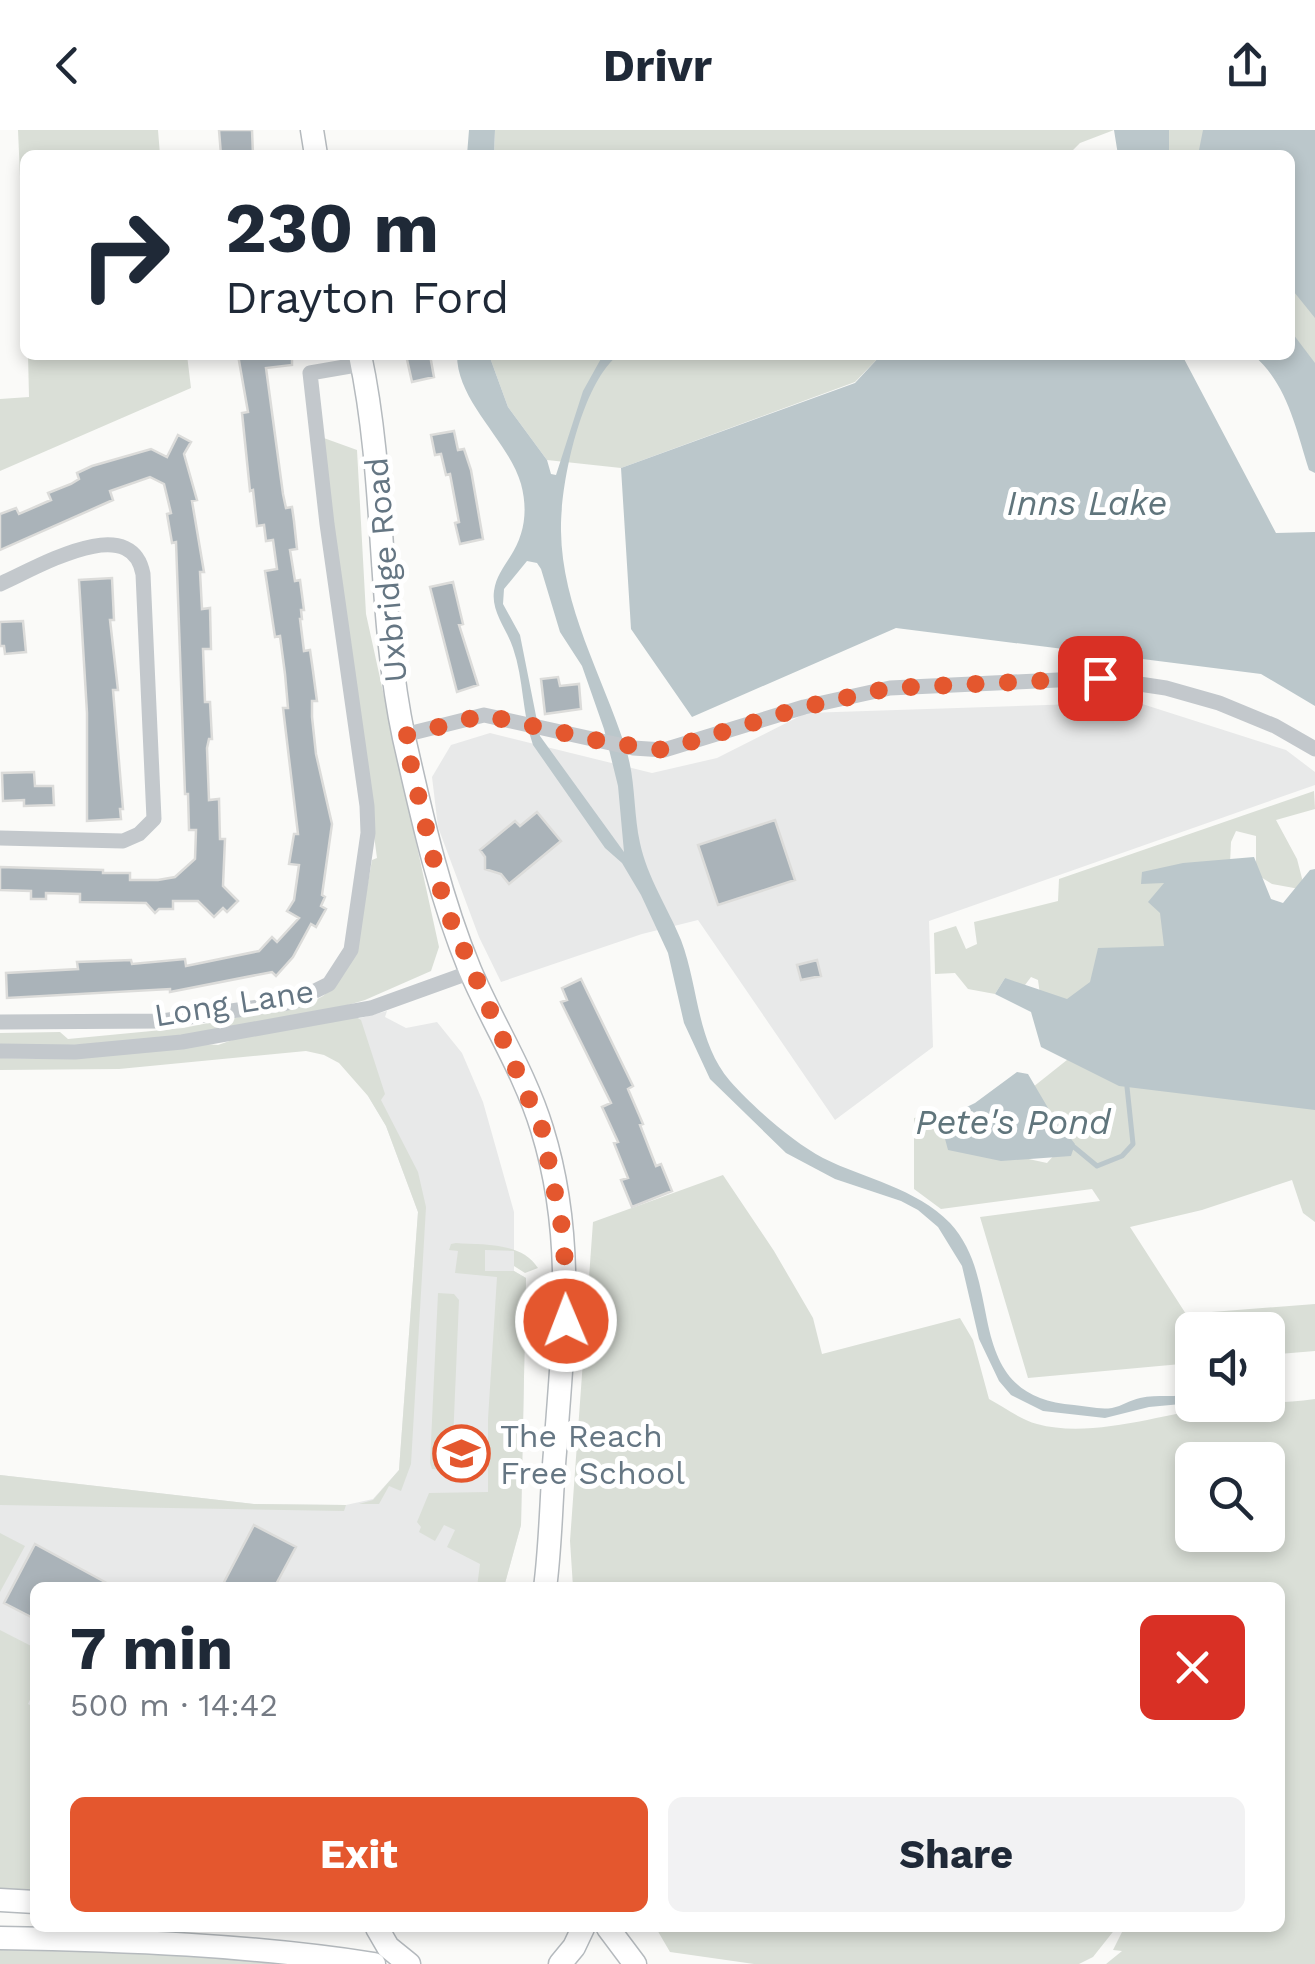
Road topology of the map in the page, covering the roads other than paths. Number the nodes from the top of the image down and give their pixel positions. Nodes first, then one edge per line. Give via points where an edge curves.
1 (308, 360) edge
2 (361, 360) edge
3 (310, 374) junction
4 (0, 584) edge
5 (404, 736) junction
6 (1315, 749) edge
7 (0, 838) edge
8 (471, 972) junction
9 (293, 1002) joint
10 (0, 1022) edge
11 (0, 1051) edge
12 (545, 1582) edge
13 (0, 1900) edge
14 (30, 1902) edge
15 (379, 1932) edge
16 (581, 1932) edge
17 (611, 1932) edge
18 (0, 1938) edge
19 (274, 1952) junction
20 (314, 1964) edge
21 (374, 1964) edge
22 (409, 1964) edge
23 (560, 1964) edge
24 (635, 1964) edge

1 - 3 street, Uxbridge Road
2 - 3 street, Uxbridge Road
2 - 5 main road, Uxbridge Road via 376,441 384,611
3 - 9 street, Uxbridge Road via 368,833 350,950 328,984
4 - 7 street via 97,544 120,544 136,555 143,574 154,820 123,841
5 - 6 street via 474,716 499,717 664,750 890,688 1100,678 1219,703
5 - 8 main road, Uxbridge Road via 438,884
8 - 11 street, Long Lane via 371,1008 182,1042
8 - 12 main road, Uxbridge Road via 542,1129 564,1237 566,1321
9 - 10 street, Long Lane via 162,1021
13 - 14 main road
15 - 22 main road
16 - 23 main road
17 - 24 main road
18 - 19 main road via 178,1942
19 - 20 main road
19 - 21 main road

